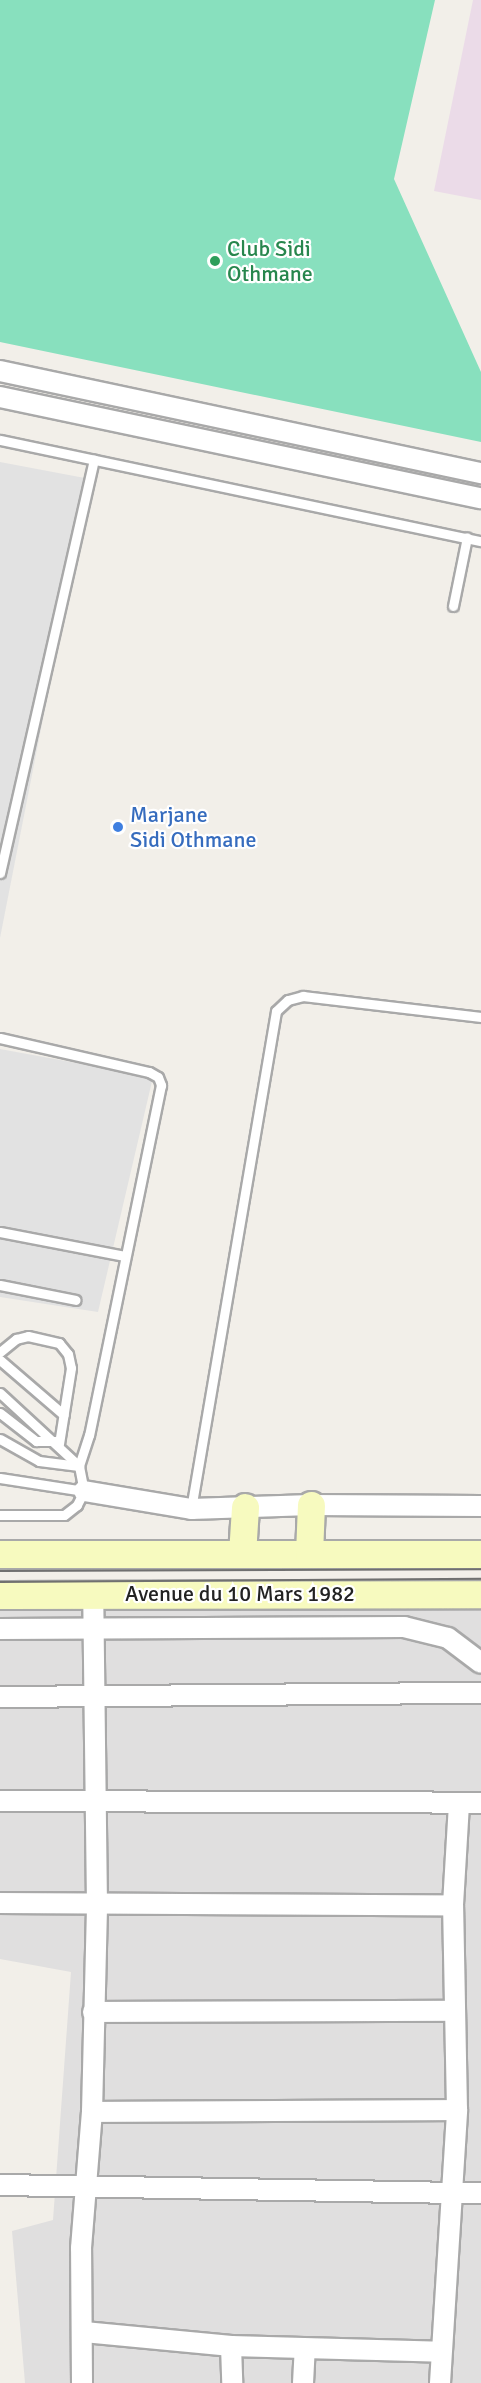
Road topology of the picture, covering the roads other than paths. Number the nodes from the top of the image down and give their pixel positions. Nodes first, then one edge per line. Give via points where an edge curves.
1 (0, 371) edge
2 (0, 397) edge
3 (0, 440) edge
4 (94, 460) junction
5 (481, 473) edge
6 (481, 498) edge
7 (467, 537) junction
8 (481, 541) edge
9 (453, 606) dead end
10 (0, 873) edge
11 (481, 1017) edge
12 (0, 1038) edge
13 (0, 1232) edge
14 (125, 1256) junction
15 (0, 1285) edge
16 (76, 1300) dead end
17 (0, 1352) edge
18 (0, 1360) edge
19 (0, 1393) edge
20 (0, 1413) edge
21 (64, 1415) junction
22 (0, 1439) edge
23 (57, 1443) junction
24 (79, 1466) junction
25 (0, 1478) edge
26 (84, 1491) junction
27 (311, 1505) junction
28 (481, 1506) edge
29 (245, 1507) junction
30 (191, 1509) junction
31 (0, 1515) edge
32 (0, 1554) edge
33 (242, 1554) junction
34 (309, 1554) junction
35 (481, 1554) edge
36 (0, 1594) edge
37 (93, 1594) junction
38 (481, 1594) edge
39 (0, 1629) edge
40 (93, 1630) junction
41 (481, 1663) edge
42 (481, 1693) edge
43 (92, 1695) junction
44 (0, 1697) edge
45 (94, 1800) junction
46 (0, 1801) edge
47 (459, 1803) junction
48 (481, 1803) edge
49 (0, 1903) edge
50 (453, 1905) junction
51 (97, 1906) junction
52 (455, 2011) junction
53 (93, 2012) junction
54 (457, 2110) junction
55 (93, 2112) junction
56 (0, 2185) edge
57 (86, 2186) junction
58 (481, 2193) edge
59 (450, 2195) junction
60 (84, 2332) junction
61 (231, 2346) junction
62 (305, 2349) junction
63 (441, 2352) junction
64 (82, 2383) edge
65 (232, 2383) edge
66 (303, 2383) edge
67 (440, 2383) edge

1 - 5 street
2 - 6 street
3 - 4 lane
4 - 7 lane
4 - 10 lane
7 - 8 lane
7 - 9 lane
11 - 30 lane via 303,996 288,1000 276,1011
12 - 14 lane via 158,1077 161,1085
13 - 14 lane
14 - 24 lane via 89,1435
15 - 16 lane
17 - 21 lane via 16,1339 27,1336 64,1348 71,1368
18 - 21 lane
19 - 23 lane
20 - 23 lane via 36,1441
21 - 23 lane
22 - 24 lane via 39,1461
23 - 24 lane
24 - 26 lane
25 - 26 lane
26 - 30 street
26 - 31 lane via 64,1515
27 - 28 street
27 - 29 street
27 - 34 main road
29 - 30 street
29 - 33 main road
32 - 33 main road, Avenue du 10 Mars 1982
33 - 34 main road, Avenue du 10 Mars 1982
34 - 35 main road, Avenue du 10 Mars 1982
36 - 37 main road, Avenue du 10 Mars 1982
37 - 38 main road, Avenue du 10 Mars 1982
37 - 40 street
39 - 40 street
40 - 41 street via 404,1627 448,1638
40 - 43 street
42 - 43 street
43 - 44 street
43 - 45 street
45 - 46 street
45 - 47 street
45 - 51 street
47 - 48 street
47 - 50 street
49 - 51 street
50 - 51 street
50 - 52 street
51 - 53 street
52 - 53 street
52 - 54 street
53 - 55 street
54 - 55 street
54 - 59 street
55 - 57 street
56 - 57 street
57 - 59 street
57 - 60 street via 81,2248
58 - 59 street
59 - 63 street
60 - 61 street
60 - 64 street
61 - 62 street
61 - 65 street
62 - 63 street
62 - 66 street
63 - 67 street

